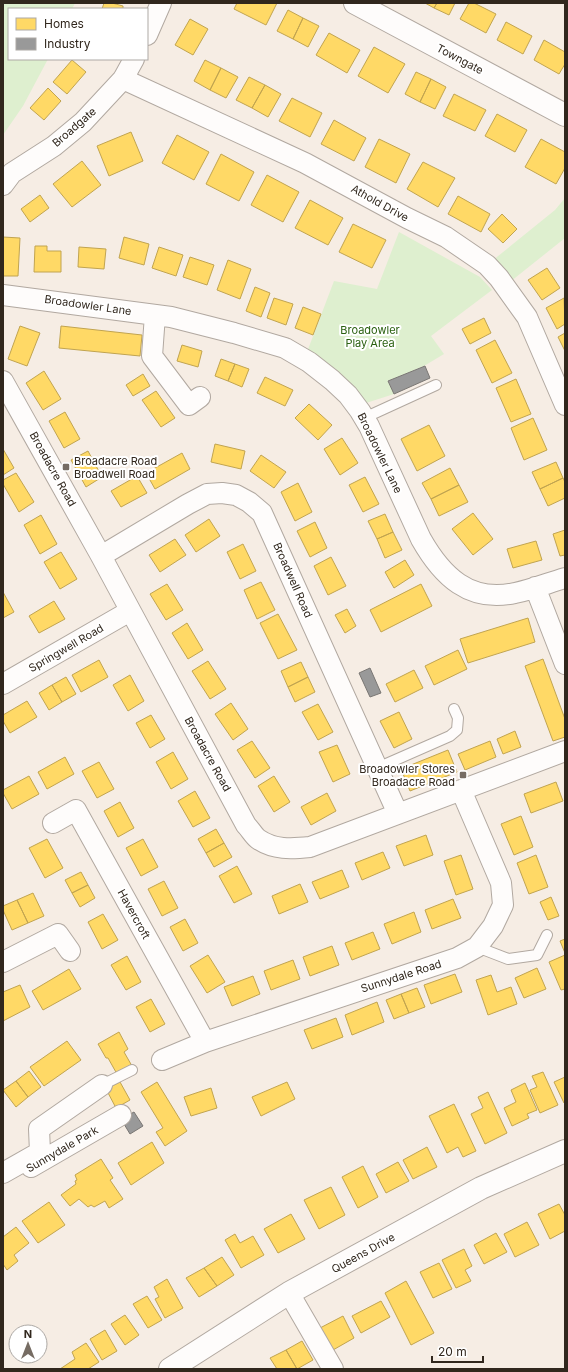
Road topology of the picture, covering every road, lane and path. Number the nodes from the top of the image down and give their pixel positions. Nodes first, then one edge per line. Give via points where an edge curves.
1 (161, 3) edge
2 (361, 4) edge
3 (148, 32) edge
4 (133, 60) edge
5 (123, 78) junction
6 (565, 115) edge
7 (6, 175) edge
8 (3, 294) edge
9 (155, 315) junction
10 (3, 380) edge
11 (436, 385) dead end
12 (200, 397) dead end
13 (565, 405) edge
14 (364, 418) junction
15 (101, 556) junction
16 (565, 578) edge
17 (536, 587) junction
18 (130, 611) junction
19 (565, 664) edge
20 (4, 683) edge
21 (454, 709) dead end
22 (565, 751) edge
23 (377, 768) junction
24 (461, 790) junction
25 (398, 814) junction
26 (53, 823) dead end
27 (547, 935) dead end
28 (477, 946) junction
29 (70, 951) dead end
30 (3, 962) edge
31 (204, 1042) junction
32 (162, 1060) dead end
33 (132, 1070) dead end
34 (102, 1085) joint
35 (121, 1115) dead end
36 (565, 1151) edge
37 (3, 1173) edge
38 (3, 1183) edge
39 (289, 1293) junction
40 (170, 1369) edge
41 (333, 1369) edge

1 - 3 street
2 - 6 street, Towngate
4 - 5 street, Broadgate
5 - 7 street, Broadgate via 83,122 54,146
5 - 13 street, Athold Drive via 305,163 446,237 487,265 527,317
8 - 9 street, Broadowler Lane
9 - 12 street via 152,356 189,405
9 - 14 street, Broadowler Lane via 172,317 285,348 332,380 348,395
10 - 15 street, Broadacre Road
11 - 14 lane
14 - 17 street, Broadowler Lane via 421,539 430,555 452,580 481,594 515,593
15 - 18 street, Broadacre Road
15 - 23 street, Broadwell Road via 207,494 236,495 249,502 262,513
16 - 17 street, Broadowler Lane
17 - 19 street
18 - 20 street, Springwell Road
18 - 25 street, Broadacre Road via 246,825 257,838 272,846 289,850 310,847
21 - 23 lane via 458,718 457,730 450,736
22 - 24 street, Broadacre Road
23 - 25 street, Broadwell Road
24 - 25 street, Broadacre Road
24 - 28 street, Sunnydale Road via 501,883 503,905 493,926
26 - 31 street, Havercroft via 76,810
27 - 28 lane via 536,955 508,959
28 - 31 street, Sunnydale Road via 457,958
29 - 30 street via 58,934
31 - 32 street, Sunnydale Road
33 - 34 lane
34 - 37 street, Sunnydale Park via 39,1130 40,1152
35 - 38 street, Sunnydale Park
36 - 39 street, Queens Drive via 480,1188
39 - 40 street, Queens Drive
39 - 41 street

